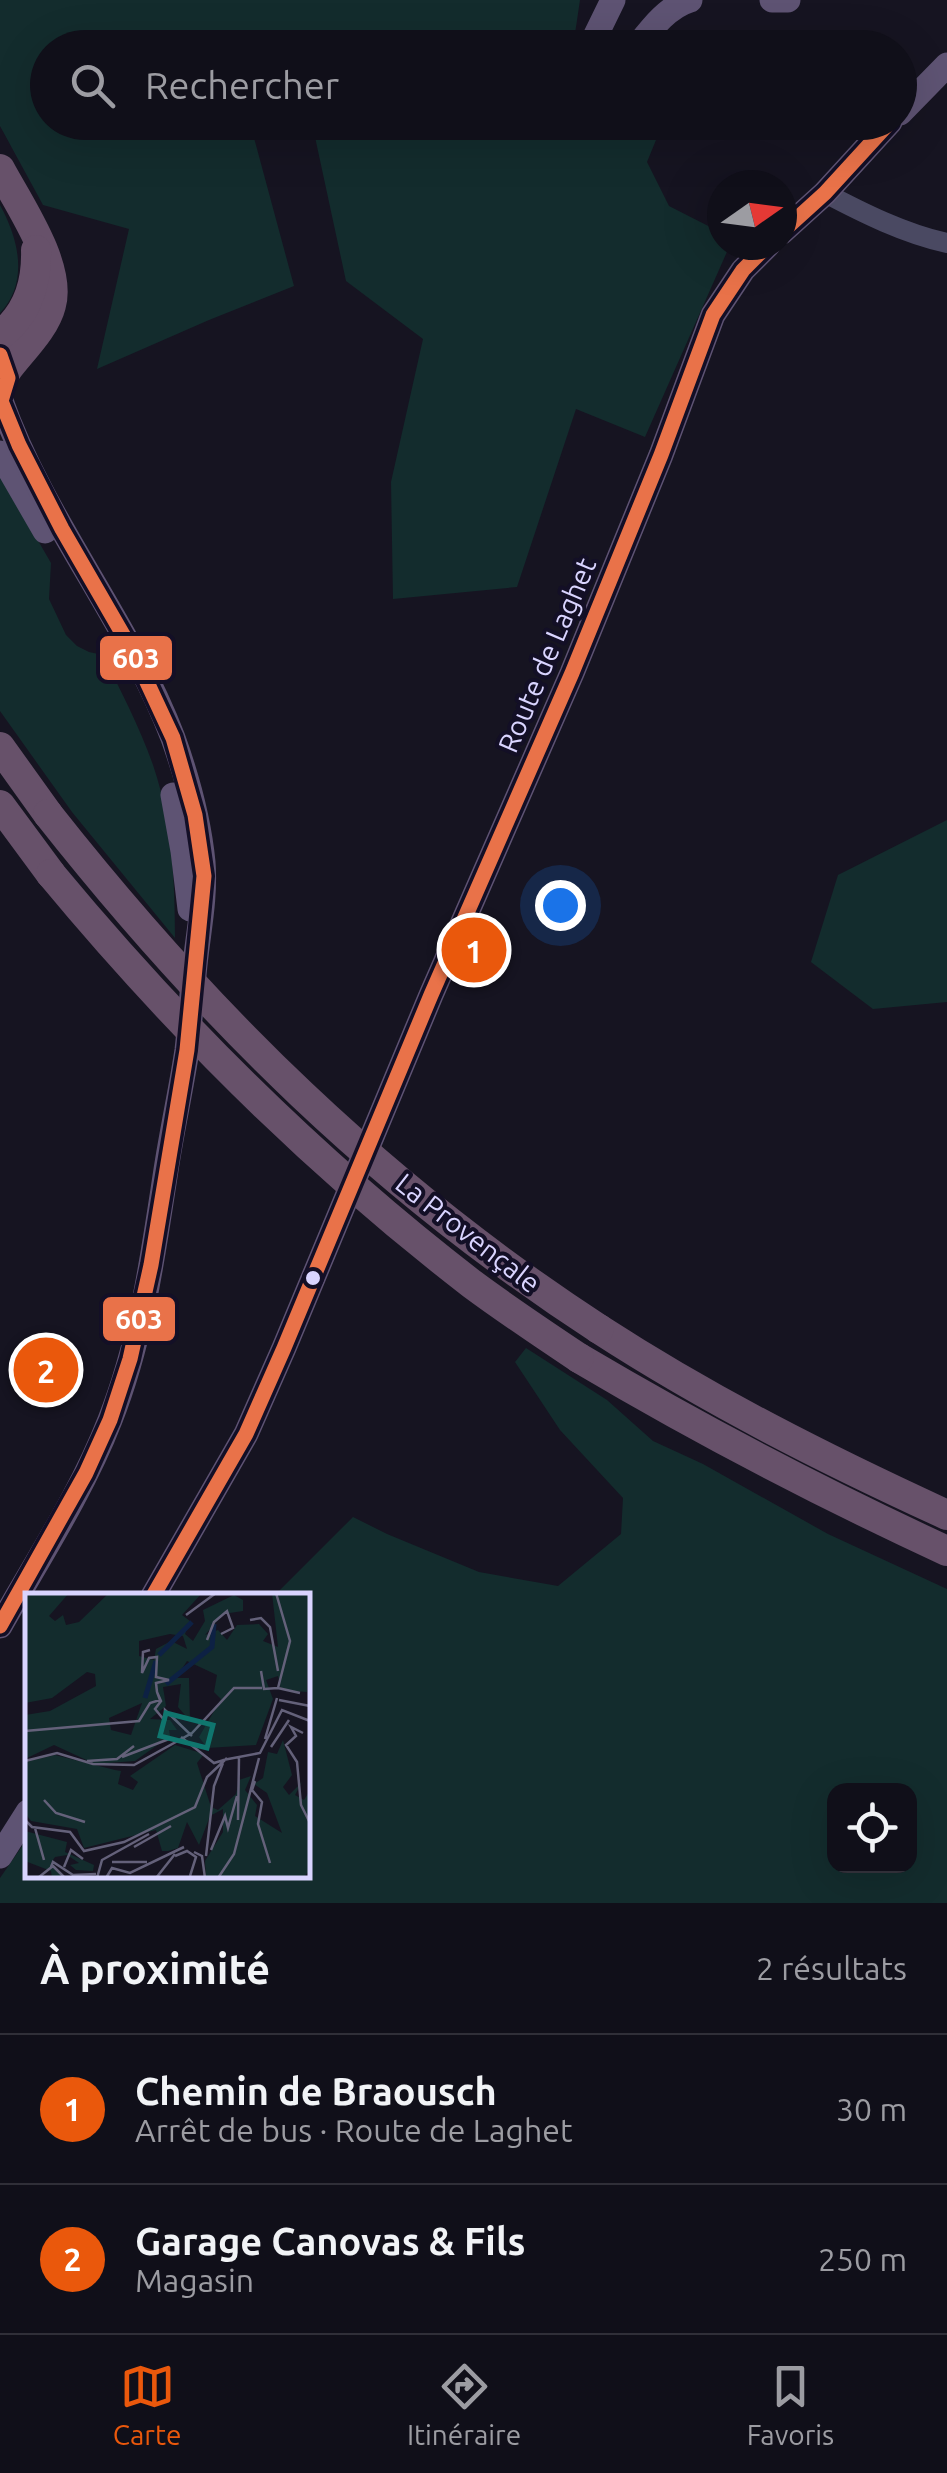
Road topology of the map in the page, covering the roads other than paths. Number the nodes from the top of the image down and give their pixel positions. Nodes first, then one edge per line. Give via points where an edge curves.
1 (612, 0) edge
2 (690, 0) edge
3 (772, 0) edge
4 (788, 0) edge
5 (598, 30) edge
6 (652, 30) edge
7 (947, 65) edge
8 (917, 96) edge
9 (874, 140) edge
10 (0, 169) edge
11 (826, 193) junction
12 (797, 219) edge
13 (36, 237) junction
14 (947, 243) edge
15 (753, 260) edge
16 (0, 335) edge
17 (4, 362) edge
18 (1, 402) edge
19 (0, 453) edge
20 (0, 748) edge
21 (0, 805) edge
22 (197, 943) junction
23 (947, 1515) edge
24 (947, 1552) edge
25 (155, 1593) edge
26 (0, 1626) edge
27 (25, 1817) edge
28 (0, 1856) edge

1 - 5 main road
2 - 6 main road
3 - 4 main road
7 - 8 main road
9 - 11 main road
10 - 13 highway
11 - 12 main road
11 - 14 street
13 - 16 highway via 28,301
13 - 17 highway via 53,282 51,306
15 - 25 main road, Route de Laghet via 713,315 572,674 246,1434
17 - 18 main road
18 - 22 main road via 172,737 203,862
19 - 22 main road via 112,646 155,740 175,806
20 - 23 highway, La Provençale, bridge via 144,932 287,1082 416,1196 539,1290 664,1371
21 - 24 highway, La Provençale, bridge via 180,1023 321,1159 476,1287 579,1358 714,1436
22 - 26 main road via 187,1049 128,1369 91,1462
27 - 28 main road

